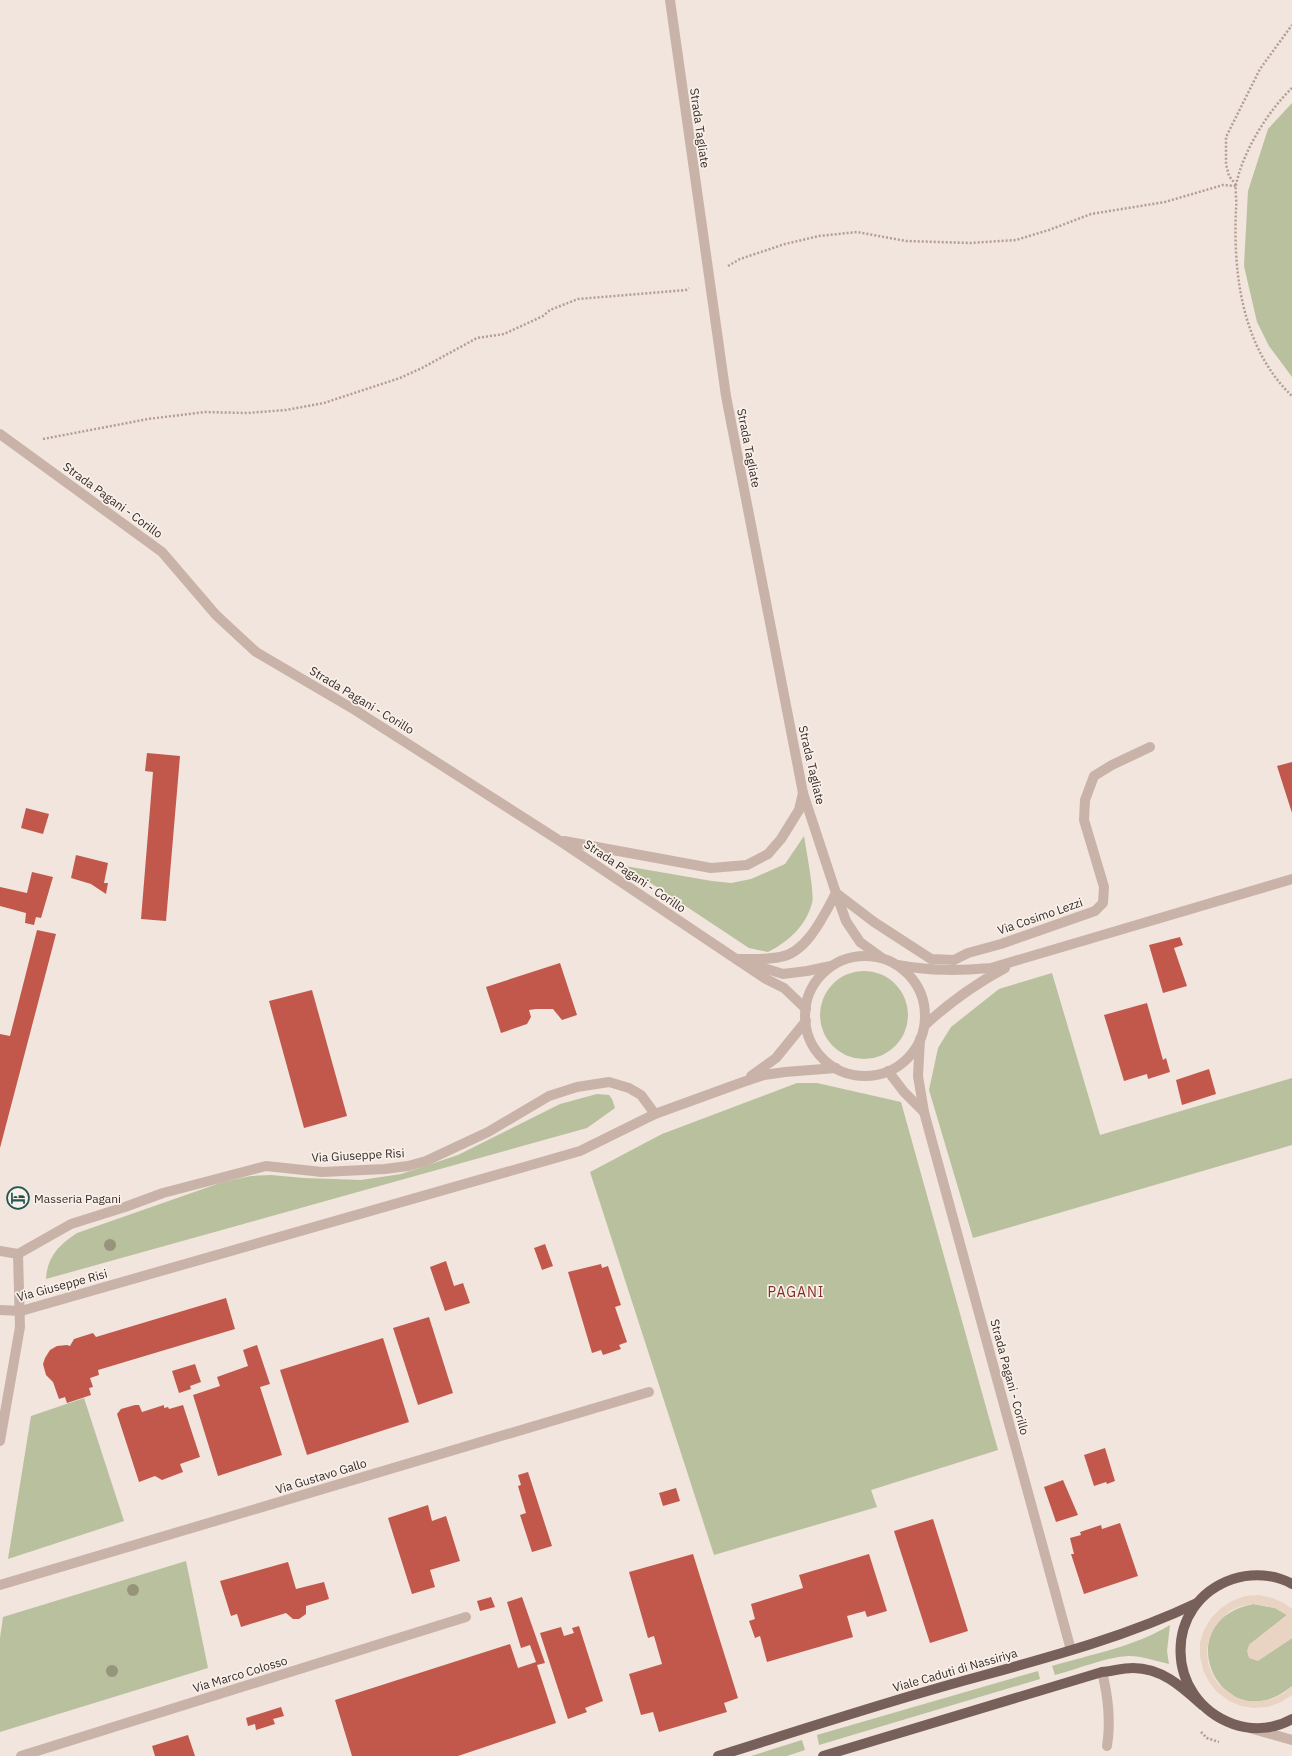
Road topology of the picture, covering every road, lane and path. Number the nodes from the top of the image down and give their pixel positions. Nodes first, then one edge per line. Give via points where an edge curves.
1 (670, 0) edge
2 (1292, 25) edge
3 (1292, 88) edge
4 (1236, 186) junction
5 (709, 277) junction
6 (1292, 396) edge
7 (0, 434) edge
8 (15, 444) junction
9 (1150, 747) dead end
10 (803, 793) junction
11 (560, 841) junction
12 (1292, 879) edge
13 (836, 893) junction
14 (882, 958) junction
15 (736, 959) junction
16 (1023, 959) junction
17 (898, 965) junction
18 (832, 966) junction
19 (806, 1009) junction
20 (806, 1021) junction
21 (924, 1025) junction
22 (920, 1039) junction
23 (836, 1068) junction
24 (888, 1071) junction
25 (743, 1082) junction
26 (924, 1112) junction
27 (655, 1114) junction
28 (0, 1251) edge
29 (18, 1254) junction
30 (0, 1310) edge
31 (21, 1311) junction
32 (648, 1392) dead end
33 (0, 1441) edge
34 (1292, 1584) edge
35 (0, 1586) edge
36 (1197, 1603) junction
37 (466, 1617) dead end
38 (1071, 1650) junction
39 (1102, 1672) junction
40 (1202, 1705) junction
41 (1292, 1719) edge
42 (1254, 1729) junction
43 (1292, 1740) edge
44 (1107, 1746) dead end
45 (21, 1756) edge
46 (718, 1756) edge
47 (823, 1756) edge

1 - 5 street, Strada Tagliate
2 - 4 path via 1260,69 1226,137 1226,164 1229,176
3 - 4 path via 1256,136 1244,160
4 - 5 path via 1223,185 1165,202 1091,214 1016,240 970,243 906,241 856,232 819,236 740,259
4 - 6 path via 1237,260 1241,296 1249,328 1271,370
5 - 8 path via 686,290 578,299 550,310 543,316 504,334 477,338 400,378 324,403 263,412 204,412 148,419
5 - 10 street, Strada Tagliate via 726,396
7 - 8 street, Strada Pagani - Corillo
8 - 11 street, Strada Pagani - Corillo via 162,552 216,615 256,652 355,710
9 - 13 street, Via Cosimo Lezzi via 1094,776 1085,800 1084,820 1104,887 1103,903 1096,911 968,953 954,960 931,959 874,922
10 - 11 street via 799,810 781,839 768,854 747,865 711,868
10 - 13 street, Strada Tagliate
11 - 15 street, Strada Pagani - Corillo
12 - 16 street
13 - 14 street, Strada Tagliate via 846,921 860,942
13 - 15 street via 818,927 800,947 781,957
14 - 17 street, Strada Pagani - Corillo
14 - 18 street, Strada Pagani - Corillo via 848,958
15 - 18 street, Strada Pagani - Corillo via 783,974
15 - 19 street, Strada Pagani - Corillo via 784,988
16 - 17 street via 991,968 958,971 926,970
16 - 21 street via 980,981 951,1001
17 - 21 street, Strada Pagani - Corillo via 911,977 920,991
18 - 19 street, Strada Pagani - Corillo via 819,978 810,992
19 - 20 street, Strada Pagani - Corillo
20 - 23 street, Strada Pagani - Corillo via 811,1040 821,1056
20 - 25 street, Via Giuseppe Risi via 776,1058
21 - 22 street, Strada Pagani - Corillo
22 - 24 street, Strada Pagani - Corillo via 912,1053 901,1064
22 - 26 street, Strada Pagani - Corillo via 918,1076
23 - 24 street, Strada Pagani - Corillo via 870,1076
23 - 25 street, Via Giuseppe Risi via 764,1075
24 - 26 street, Strada Pagani - Corillo
25 - 27 street, Via Giuseppe Risi
26 - 38 street, Strada Pagani - Corillo
27 - 29 street, Via Giuseppe Risi via 642,1095 629,1088 609,1082 577,1087 549,1096 504,1124 426,1162 393,1168 322,1172 266,1166 163,1192 71,1224
27 - 31 street, Via Giuseppe Risi via 580,1151
28 - 29 street
29 - 31 street
30 - 31 street, Via Giuseppe Risi
31 - 33 street
32 - 35 street, Via Gustavo Gallo
34 - 36 main road via 1274,1577 1240,1577 1224,1582 1209,1591
36 - 38 main road, Viale Caduti di Nassiriya via 1118,1636
36 - 40 main road via 1187,1618 1181,1636 1180,1655 1186,1679
37 - 45 street, Via Marco Colosso
38 - 46 main road, Viale Caduti di Nassiriya
39 - 40 main road via 1132,1668 1148,1669 1167,1677
39 - 44 street via 1107,1692
39 - 47 main road
40 - 42 main road via 1225,1721
41 - 42 main road
42 - 43 street

